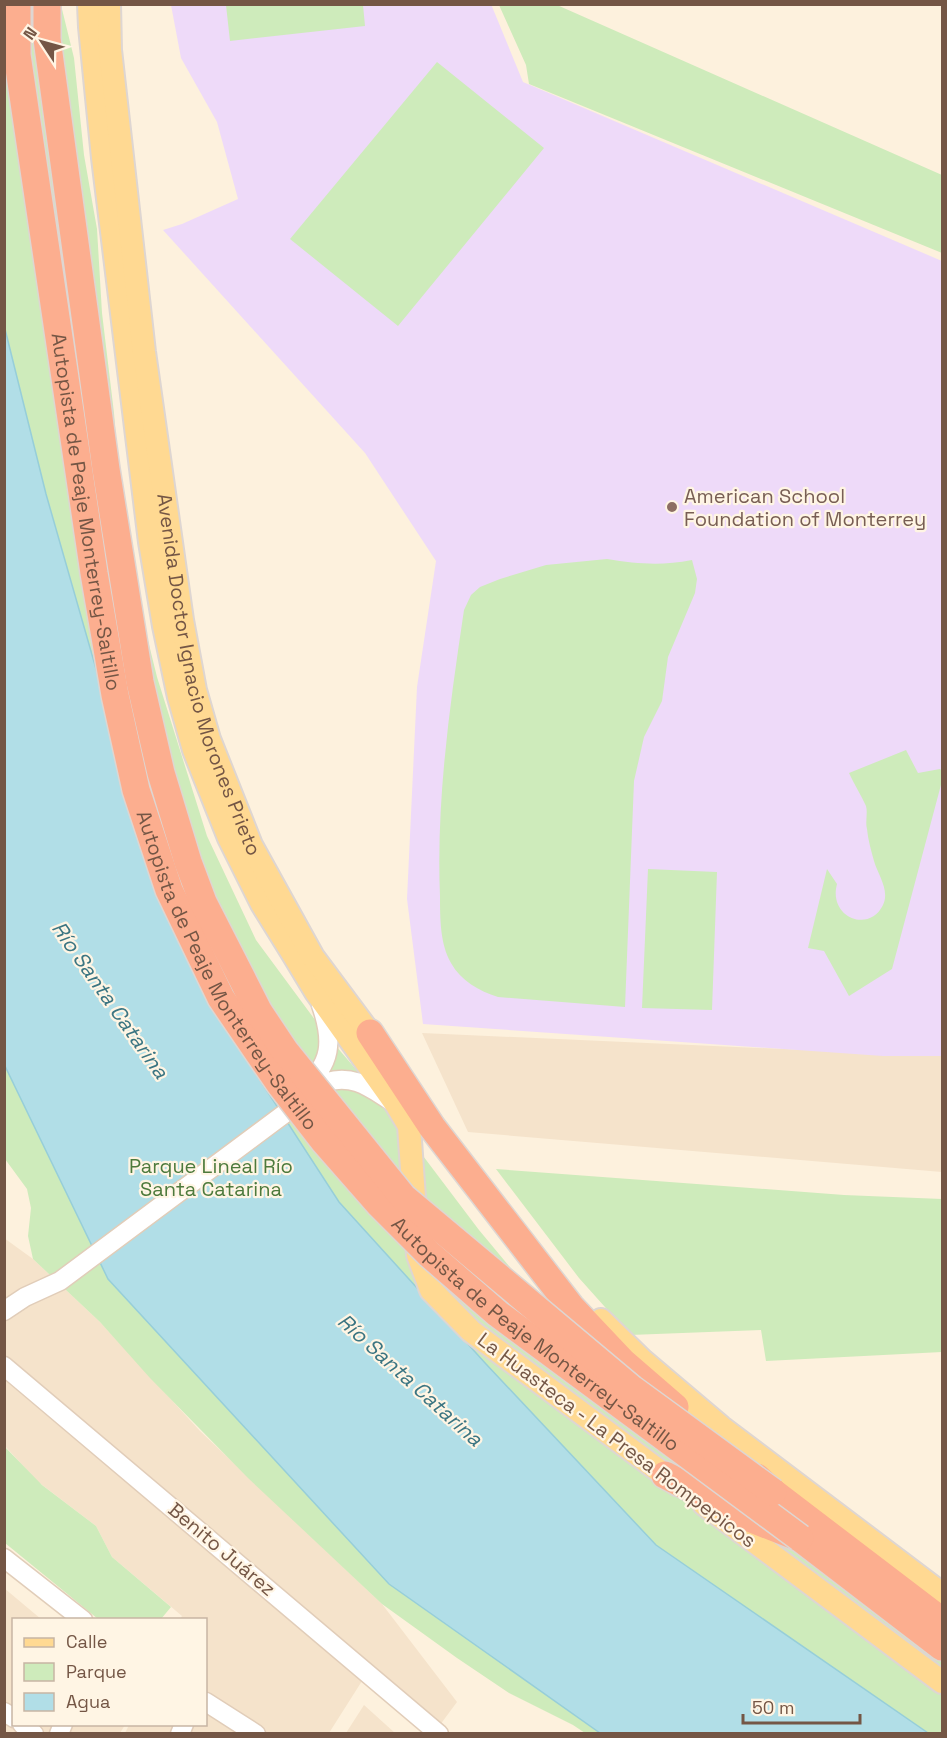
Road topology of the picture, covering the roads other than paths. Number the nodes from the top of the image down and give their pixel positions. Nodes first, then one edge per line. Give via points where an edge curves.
1 (17, 4) edge
2 (47, 4) edge
3 (89, 4) edge
4 (110, 4) edge
5 (316, 992) junction
6 (370, 1033) junction
7 (316, 1084) junction
8 (396, 1104) junction
9 (409, 1126) joint
10 (58, 1276) junction
11 (4, 1297) edge
12 (4, 1311) edge
13 (4, 1366) edge
14 (665, 1475) junction
15 (773, 1492) junction
16 (800, 1538) junction
17 (4, 1558) edge
18 (942, 1594) edge
19 (80, 1618) edge
20 (942, 1622) edge
21 (942, 1647) edge
22 (942, 1682) edge
23 (207, 1703) edge
24 (256, 1734) edge
25 (439, 1734) edge

1 - 16 highway, Autopista de Peaje Monterrey-Saltillo, bridge via 17,55 115,695 136,790 169,890 222,998 323,1140 429,1254 498,1314
2 - 15 highway, Autopista de Peaje Monterrey-Saltillo, bridge via 47,39 80,286 140,682 161,773 203,902 259,1012 285,1051 403,1197 632,1389
3 - 5 main road, Avenida Doctor Ignacio Morones Prieto via 103,158 150,542 179,697 194,750 229,838 262,904
4 - 6 main road, Avenida Doctor Ignacio Morones Prieto via 110,50 144,352 195,690 209,739 252,845 313,957
5 - 7 street via 329,1033
5 - 8 main road, Avenida Doctor Ignacio Morones Prieto
6 - 15 highway via 432,1126 586,1324 623,1362
6 - 18 main road, Avenida Doctor Ignacio Morones Prieto via 555,1271 609,1329 677,1392
7 - 8 street via 353,1080
7 - 10 street, bridge
8 - 9 main road, Avenida Doctor Ignacio Morones Prieto
9 - 14 main road, La Huasteca - La Presa Rompepicos via 418,1255 431,1290 471,1331
10 - 11 street
10 - 12 street
13 - 25 street, Benito Juárez
14 - 16 highway via 749,1518
14 - 22 main road, La Huasteca - La Presa Rompepicos
15 - 20 highway
16 - 21 highway, Autopista de Peaje Monterrey-Saltillo
17 - 19 street
23 - 24 street

